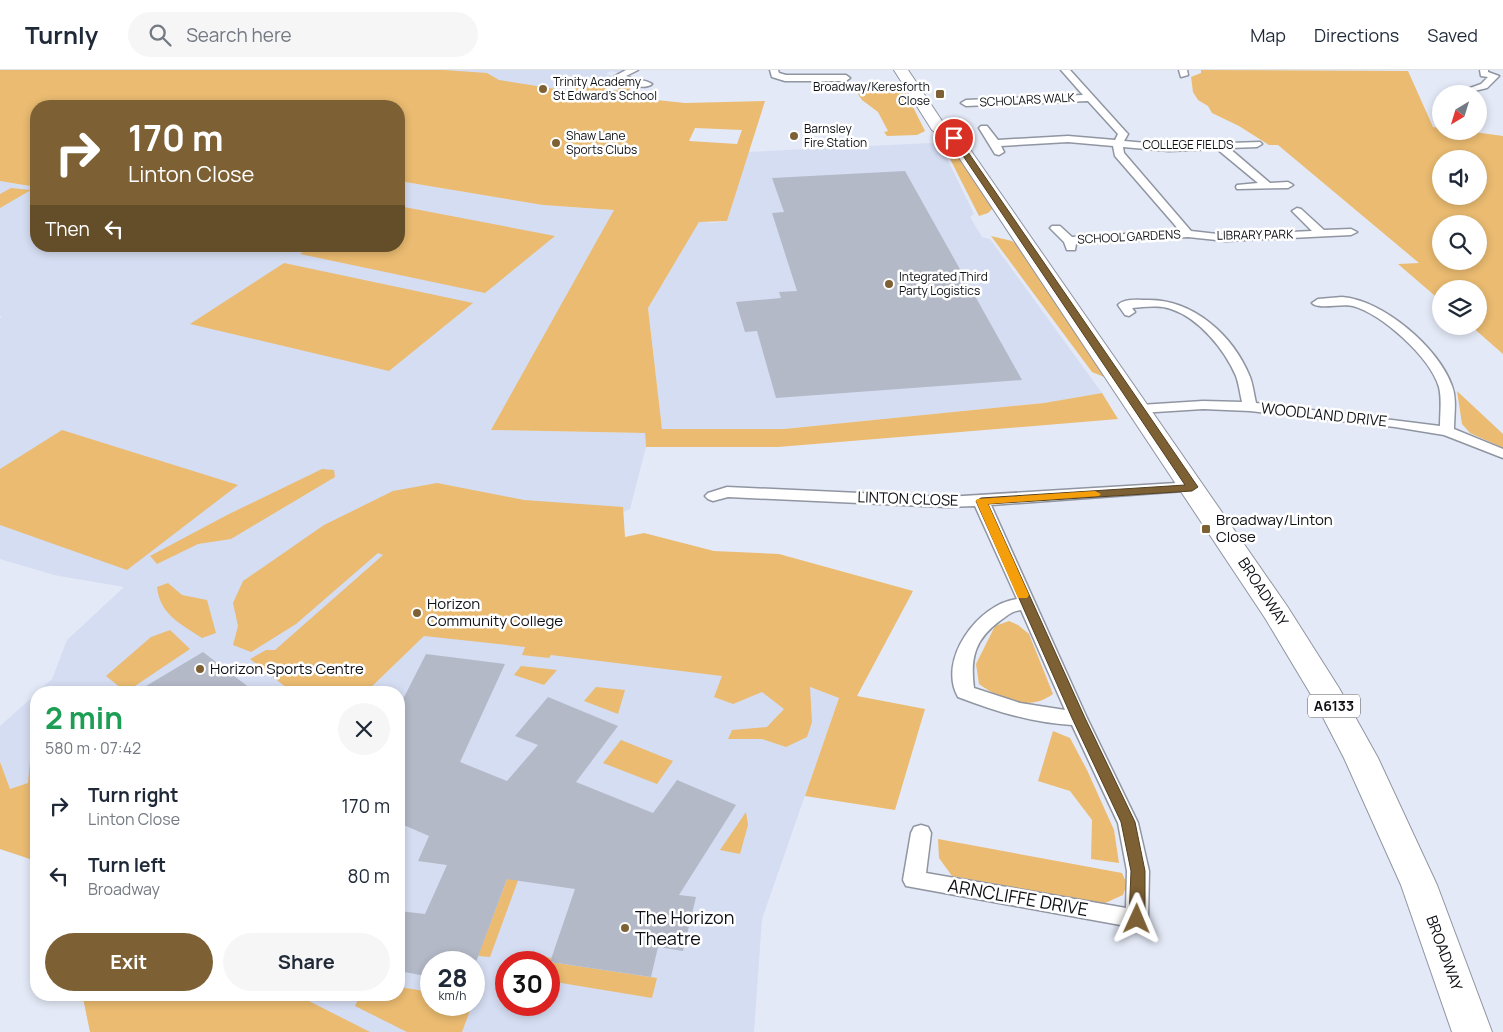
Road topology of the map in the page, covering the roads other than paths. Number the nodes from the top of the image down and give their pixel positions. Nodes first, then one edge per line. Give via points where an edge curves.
1 (634, 70) edge
2 (774, 70) edge
3 (901, 70) edge
4 (918, 70) edge
5 (1065, 70) edge
6 (1484, 70) edge
7 (846, 78) dead end
8 (648, 84) dead end
9 (1485, 85) edge
10 (1088, 98) junction
11 (972, 113) dead end
12 (984, 128) dead end
13 (954, 138) junction
14 (1118, 144) junction
15 (1258, 144) dead end
16 (1221, 147) junction
17 (1288, 184) dead end
18 (1267, 185) junction
19 (1241, 187) dead end
20 (1297, 212) dead end
21 (1056, 228) dead end
22 (1351, 232) dead end
23 (1321, 233) junction
24 (1188, 234) junction
25 (1318, 303) dead end
26 (1130, 312) dead end
27 (1250, 407) junction
28 (1140, 409) junction
29 (1447, 431) junction
30 (1503, 454) edge
31 (1192, 487) junction
32 (713, 496) dead end
33 (981, 501) junction
34 (1027, 604) junction
35 (1078, 718) junction
36 (920, 833) dead end
37 (1472, 1032) edge

1 - 8 street via 619,76
2 - 7 street via 775,75 785,78
3 - 13 highway, BROADWAY / A6133 via 938,126
4 - 13 highway, BROADWAY / A6133 via 953,126
5 - 10 street
6 - 9 street via 1484,74 1495,76
10 - 11 street, SCHOLARS WALK via 963,99
10 - 14 street via 1123,134
12 - 14 street, COLLEGE FIELDS via 997,147 1068,139
13 - 28 highway, BROADWAY / A6133
14 - 16 street, COLLEGE FIELDS via 1169,148
14 - 24 street via 1119,154
15 - 16 street, COLLEGE FIELDS
16 - 18 street
17 - 18 street
18 - 19 street
20 - 23 street, LIBRARY PARK
21 - 24 street, SCHOOL GARDENS via 1070,245
22 - 23 street, LIBRARY PARK
23 - 24 street, LIBRARY PARK via 1226,238
25 - 29 street via 1338,300 1358,304 1388,318 1424,351 1445,385
26 - 27 street via 1124,305 1149,303 1174,306 1194,314 1223,344 1242,377
27 - 28 street, WOODLAND DRIVE via 1202,405
27 - 29 street, WOODLAND DRIVE
28 - 31 highway, BROADWAY / A6133
29 - 30 street, WOODLAND DRIVE
31 - 33 street, LINTON CLOSE
31 - 37 highway, BROADWAY / A6133 via 1277,613 1328,696 1361,758 1419,885
32 - 33 street, LINTON CLOSE via 727,492
33 - 34 street, ARNCLIFFE DRIVE
34 - 35 street, ARNCLIFFE DRIVE
34 - 35 street via 1009,606 970,638 962,668 965,692 1004,707 1049,717
35 - 36 street, ARNCLIFFE DRIVE via 1128,822 1138,871 1137,919 914,880

